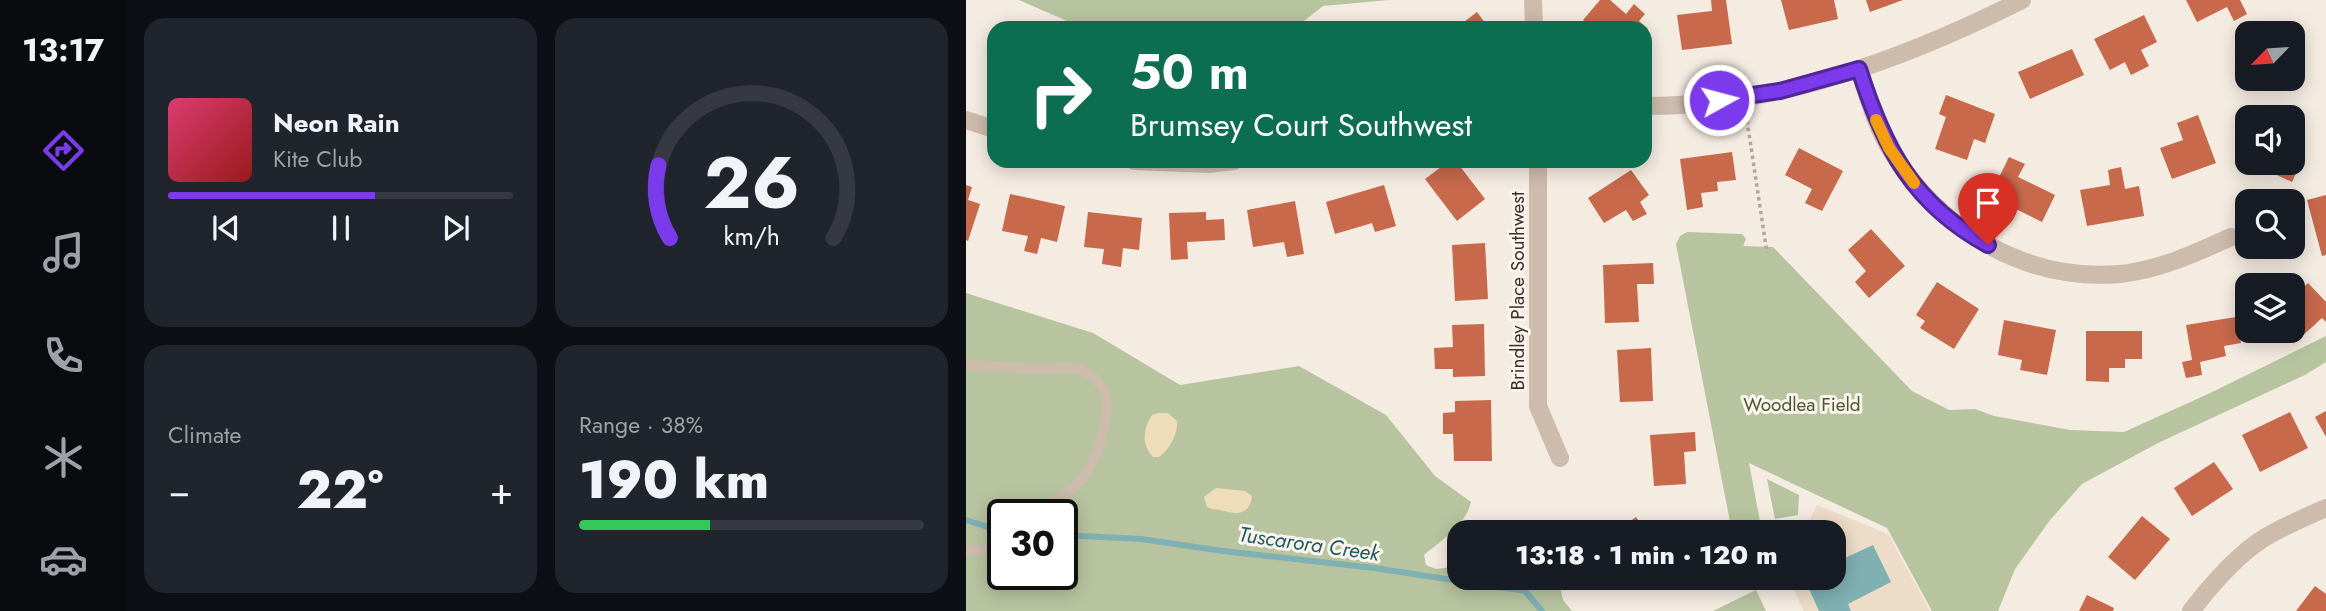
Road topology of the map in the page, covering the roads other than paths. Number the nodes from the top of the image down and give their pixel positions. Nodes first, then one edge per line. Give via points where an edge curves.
1 (1533, 0) edge
2 (2022, 0) edge
3 (1534, 21) edge
4 (1859, 69) junction
5 (1652, 106) edge
6 (966, 120) edge
7 (987, 127) edge
8 (1538, 168) edge
9 (2231, 237) dead end
10 (966, 365) edge
11 (1560, 458) dead end
12 (1054, 499) edge
13 (2326, 508) edge
14 (987, 549) edge
15 (966, 551) edge
16 (2192, 611) edge

1 - 3 street
2 - 4 street
4 - 5 street via 1744,98
4 - 9 street via 1879,128 1912,181 1938,211 2005,254 2066,272 2122,274 2185,257
6 - 7 street
8 - 11 street, Brindley Place Southwest via 1538,406
10 - 12 lane via 1082,369 1098,382 1106,408 1096,457 1080,482
13 - 16 street via 2280,528 2242,554
14 - 15 lane

